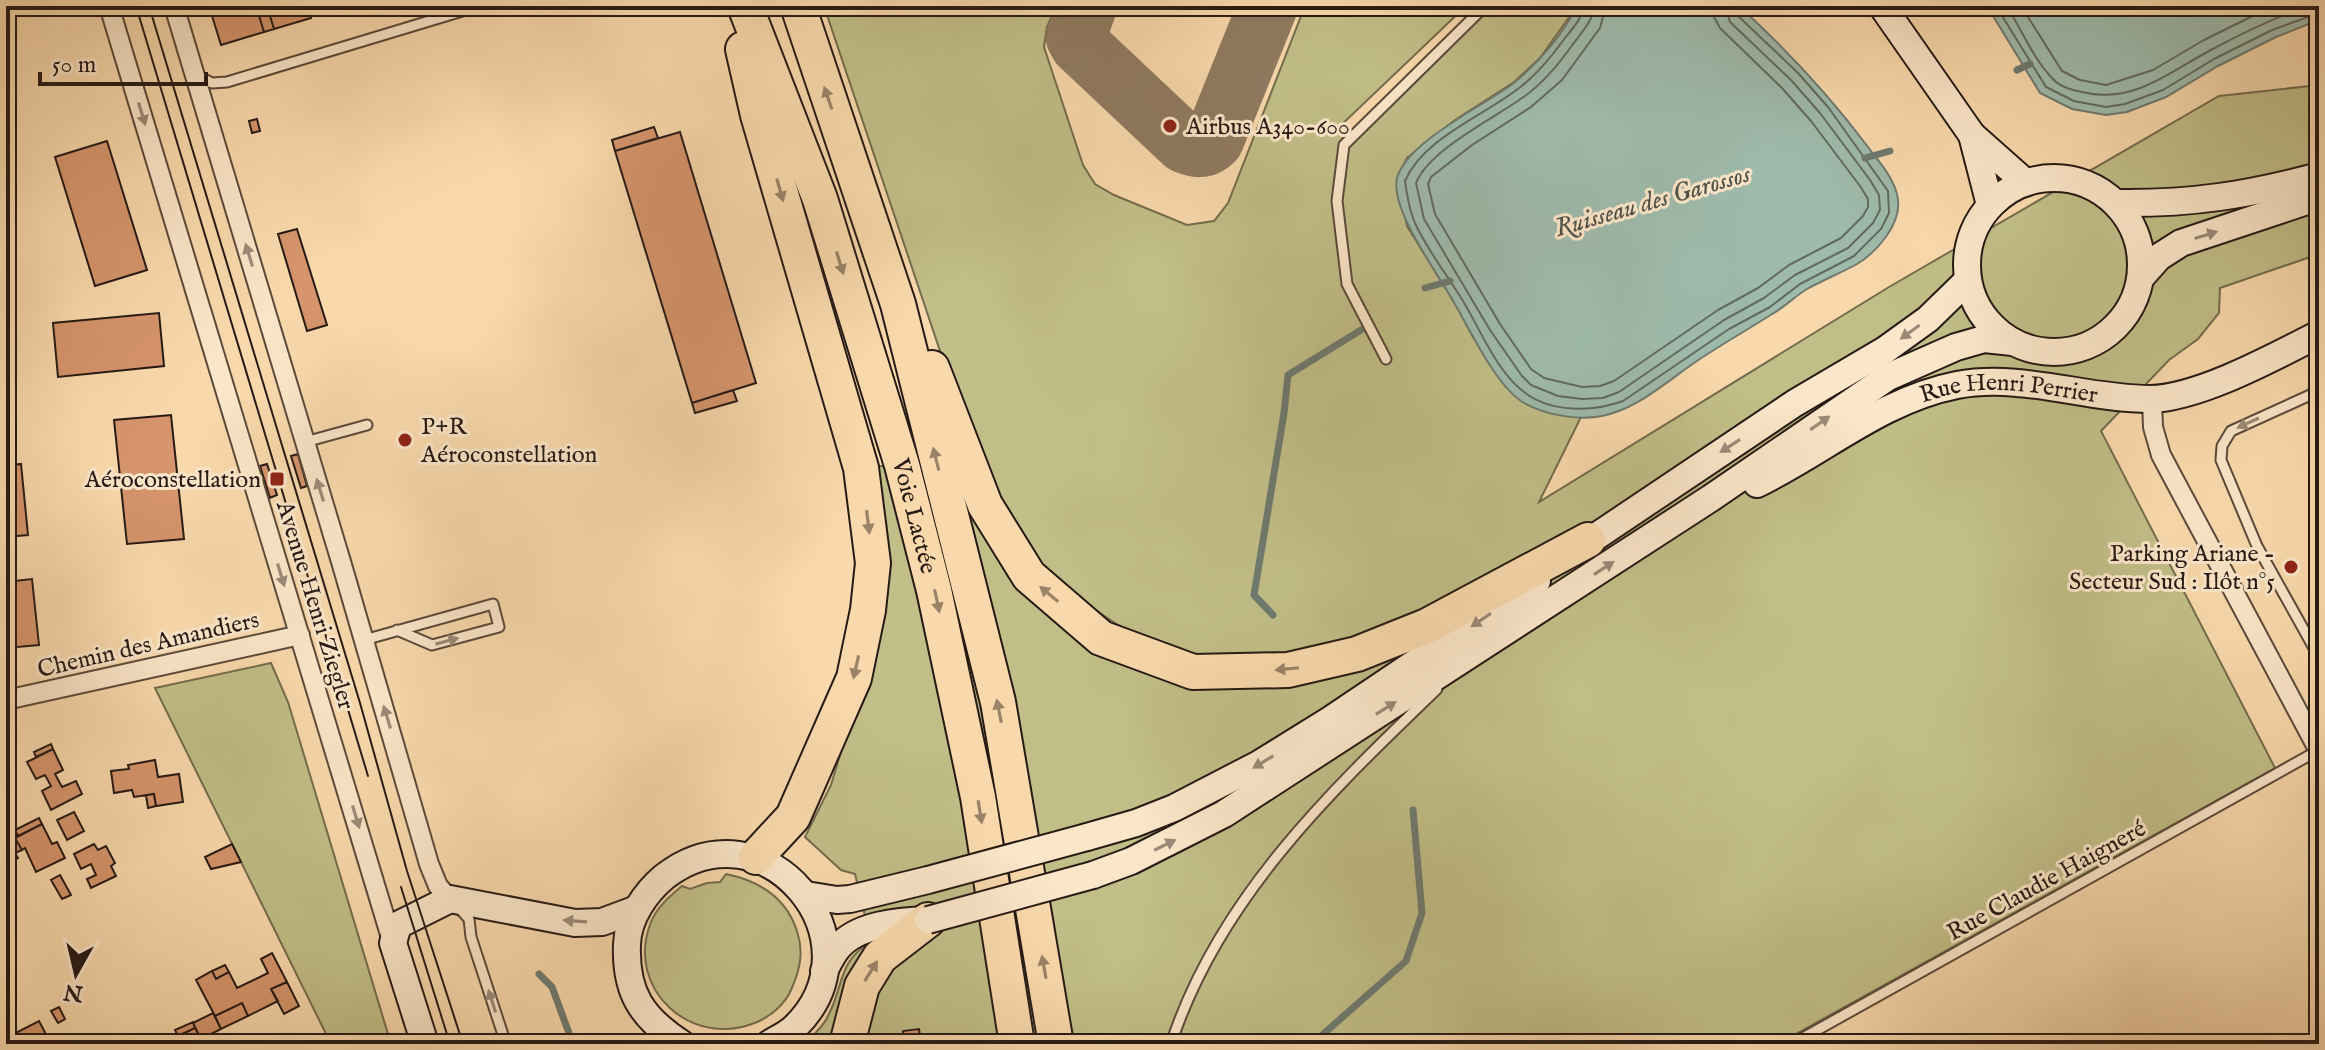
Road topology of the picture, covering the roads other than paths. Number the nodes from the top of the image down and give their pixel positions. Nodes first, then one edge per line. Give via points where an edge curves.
1 (109, 6) edge
2 (174, 6) edge
3 (479, 6) edge
4 (732, 6) edge
5 (745, 6) edge
6 (798, 6) edge
7 (1485, 6) edge
8 (1882, 6) edge
9 (194, 70) junction
10 (1972, 135) junction
11 (2319, 176) edge
12 (2025, 182) junction
13 (2319, 197) edge
14 (2117, 203) junction
15 (1990, 205) junction
16 (2142, 276) junction
17 (1968, 280) junction
18 (898, 304) junction
19 (2319, 334) edge
20 (2013, 342) junction
21 (1386, 359) dead end
22 (2319, 391) edge
23 (2152, 399) junction
24 (367, 425) dead end
25 (305, 442) junction
26 (1711, 498) junction
27 (1588, 540) junction
28 (397, 630) junction
29 (300, 635) junction
30 (364, 640) junction
31 (1480, 648) junction
32 (2319, 657) edge
33 (6, 700) edge
34 (2319, 751) edge
35 (756, 857) junction
36 (806, 895) junction
37 (450, 899) junction
38 (637, 909) junction
39 (928, 920) junction
40 (393, 943) junction
41 (824, 971) junction
42 (652, 1036) edge
43 (792, 1036) edge
44 (425, 1044) edge
45 (506, 1044) edge
46 (682, 1044) edge
47 (769, 1044) edge
48 (847, 1044) edge
49 (1017, 1044) edge
50 (1056, 1044) edge
51 (1171, 1044) edge
52 (1792, 1044) edge

1 -> 29 street, Avenue Henri Ziegler
2 - 9 street, Avenue Henri Ziegler
3 - 9 lane via 227,82 203,80
4 -> 35 highway via 758,115 861,468 873,563 854,678 793,817
5 -> 49 highway, Voie Lactée via 820,199 902,465 978,797
18 -> 6 highway, Voie Lactée
7 - 21 lane via 1344,145 1337,201 1347,284
8 - 10 main road
25 -> 9 street, Avenue Henri Ziegler
10 - 12 main road
10 - 15 main road
11 - 14 main road via 2201,201
12 - 14 main road via 2079,182
12 - 15 main road
16 -> 13 main road via 2181,243
14 - 16 main road via 2136,234
15 - 17 main road via 1967,253
16 - 20 main road via 2134,303 2118,326 2096,342 2070,352 2040,352
17 - 20 main road via 1976,305
17 -> 27 main road via 1928,319 1885,350
27 -> 18 highway via 1427,626 1357,654 1288,670 1193,672 1101,638 1029,576 985,505 927,354
50 -> 18 highway, Voie Lactée via 998,702
19 - 23 main road, Rue Henri Perrier via 2194,390
26 -> 20 main road via 1888,377 1984,339
22 -> 32 lane via 2231,431 2221,460 2257,546
23 - 26 main road, Rue Henri Perrier via 2030,383 1959,385 1863,420 1776,475 1732,497
23 - 34 street via 2161,455
24 - 25 lane
30 -> 25 street, Avenue Henri Ziegler
31 -> 26 main road
27 -> 36 main road, bridge via 1522,593 1259,764 1174,808 1087,837 850,899
28 -> 28 lane via 432,645 499,627 493,604
28 - 30 lane
29 - 33 street, Chemin des Amandiers
29 -> 40 street, Avenue Henri Ziegler
37 -> 30 street, Avenue Henri Ziegler via 429,864
39 -> 31 main road, bridge via 1131,861 1224,814
31 - 51 lane via 1343,779 1291,838 1225,927
34 - 52 lane, Rue Claudie Haigneré
35 - 36 main road
35 - 38 main road via 701,858 675,868
36 - 41 main road via 819,919
38 -> 37 main road via 602,922 575,923
37 - 40 main road via 398,925
45 -> 37 lane via 469,919
38 - 42 main road via 627,940 628,973
39 - 41 main road via 898,921 861,932 838,946
48 -> 39 highway via 862,986 880,957
40 - 44 main road
41 - 43 main road via 815,1000
42 - 46 main road
43 - 47 main road

